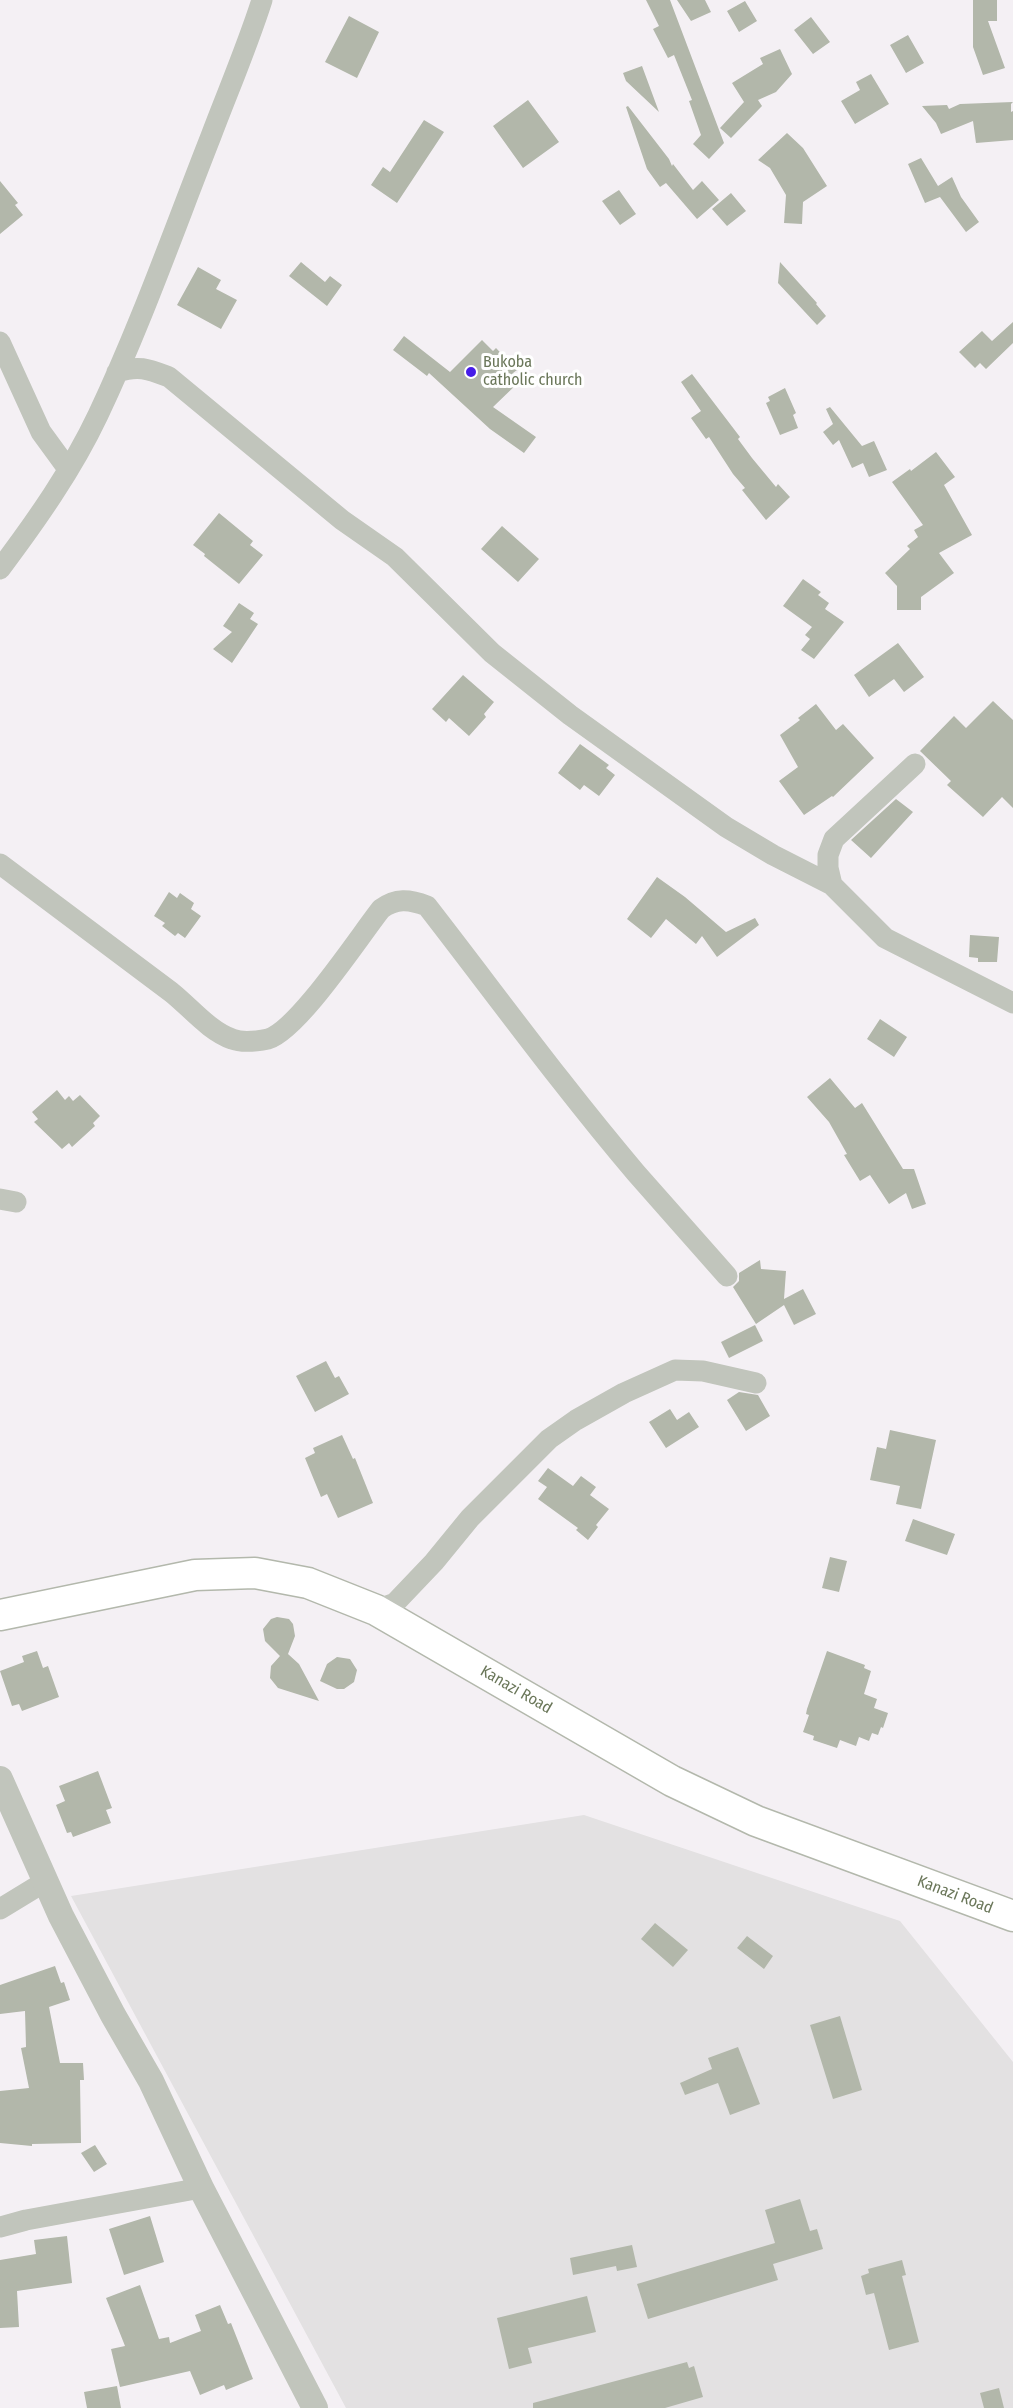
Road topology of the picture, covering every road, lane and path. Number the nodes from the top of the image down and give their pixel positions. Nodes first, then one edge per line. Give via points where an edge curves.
1 (262, 0) edge
2 (0, 342) edge
3 (117, 372) junction
4 (68, 469) junction
5 (0, 569) edge
6 (915, 764) dead end
7 (0, 864) edge
8 (832, 885) junction
9 (1013, 1003) edge
10 (727, 1276) dead end
11 (756, 1383) dead end
12 (376, 1610) junction
13 (0, 1615) edge
14 (0, 1779) edge
15 (46, 1881) junction
16 (0, 1909) edge
17 (1013, 1916) edge
18 (201, 2188) junction
19 (0, 2227) edge
20 (315, 2408) edge

1 - 3 street via 160,273
2 - 4 street via 41,432
3 - 4 street
3 - 8 street via 134,367 169,377 342,520 394,557 492,653 570,715 726,827
4 - 5 street
6 - 8 street via 834,839 828,855
7 - 10 street via 211,1025 232,1039 247,1041 270,1038 286,1027 319,994 381,909 391,902 412,900 426,906 636,1173
8 - 9 street via 885,938
11 - 12 street via 703,1371 675,1371 576,1420 549,1439 470,1518 395,1603
12 - 13 main road, Kanazi Road via 308,1582 255,1573 195,1575
12 - 17 main road, Kanazi Road via 672,1781 756,1821
14 - 15 street
15 - 16 street
15 - 18 street via 71,1937 151,2081
18 - 19 street
18 - 20 street

